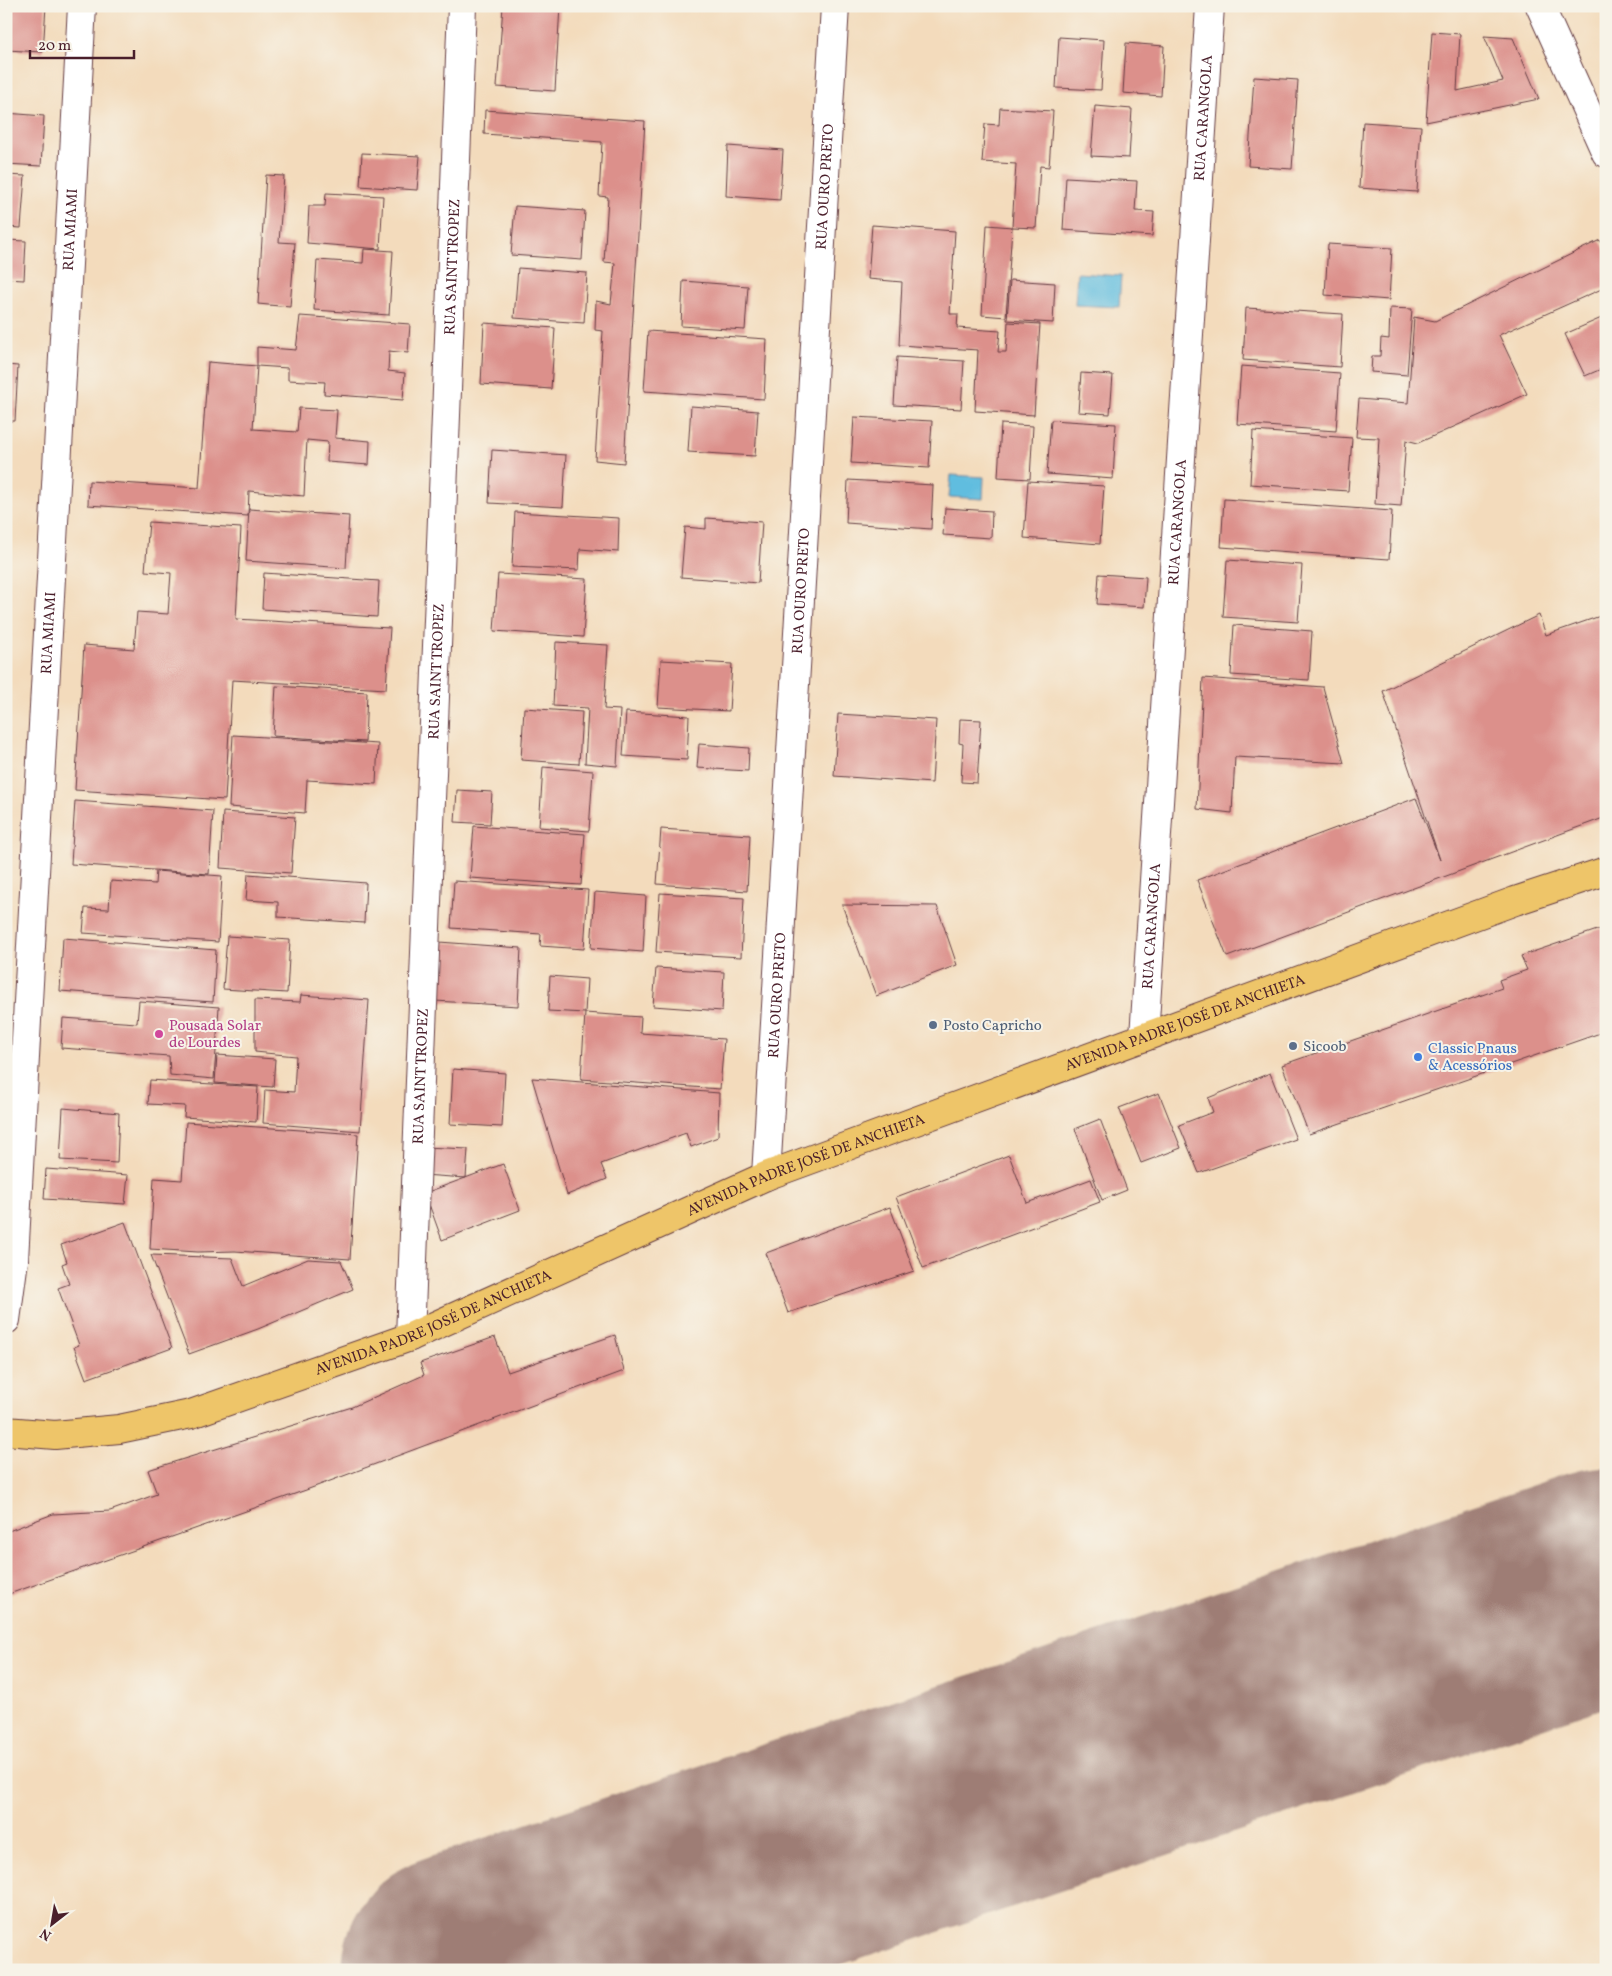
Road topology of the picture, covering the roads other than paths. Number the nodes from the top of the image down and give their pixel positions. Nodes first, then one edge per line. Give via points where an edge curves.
1 (82, 6) edge
2 (462, 6) edge
3 (835, 6) edge
4 (1210, 6) edge
5 (1540, 6) edge
6 (1606, 153) edge
7 (1606, 871) edge
8 (1144, 1037) junction
9 (766, 1176) junction
10 (10, 1252) edge
11 (6, 1320) edge
12 (410, 1337) junction
13 (6, 1431) edge

1 - 10 street, RUA MIAMI
2 - 12 street, RUA SAINT TROPEZ
3 - 9 street, RUA OURO PRETO
4 - 8 street, RUA CARANGOLA
5 - 6 street
7 - 8 main road, AVENIDA PADRE JOSÉ DE ANCHIETA via 1515,901
8 - 9 main road, AVENIDA PADRE JOSÉ DE ANCHIETA
9 - 12 main road, AVENIDA PADRE JOSÉ DE ANCHIETA
10 - 11 street, RUA MIAMI
12 - 13 main road, AVENIDA PADRE JOSÉ DE ANCHIETA via 190,1414 119,1429 55,1435

